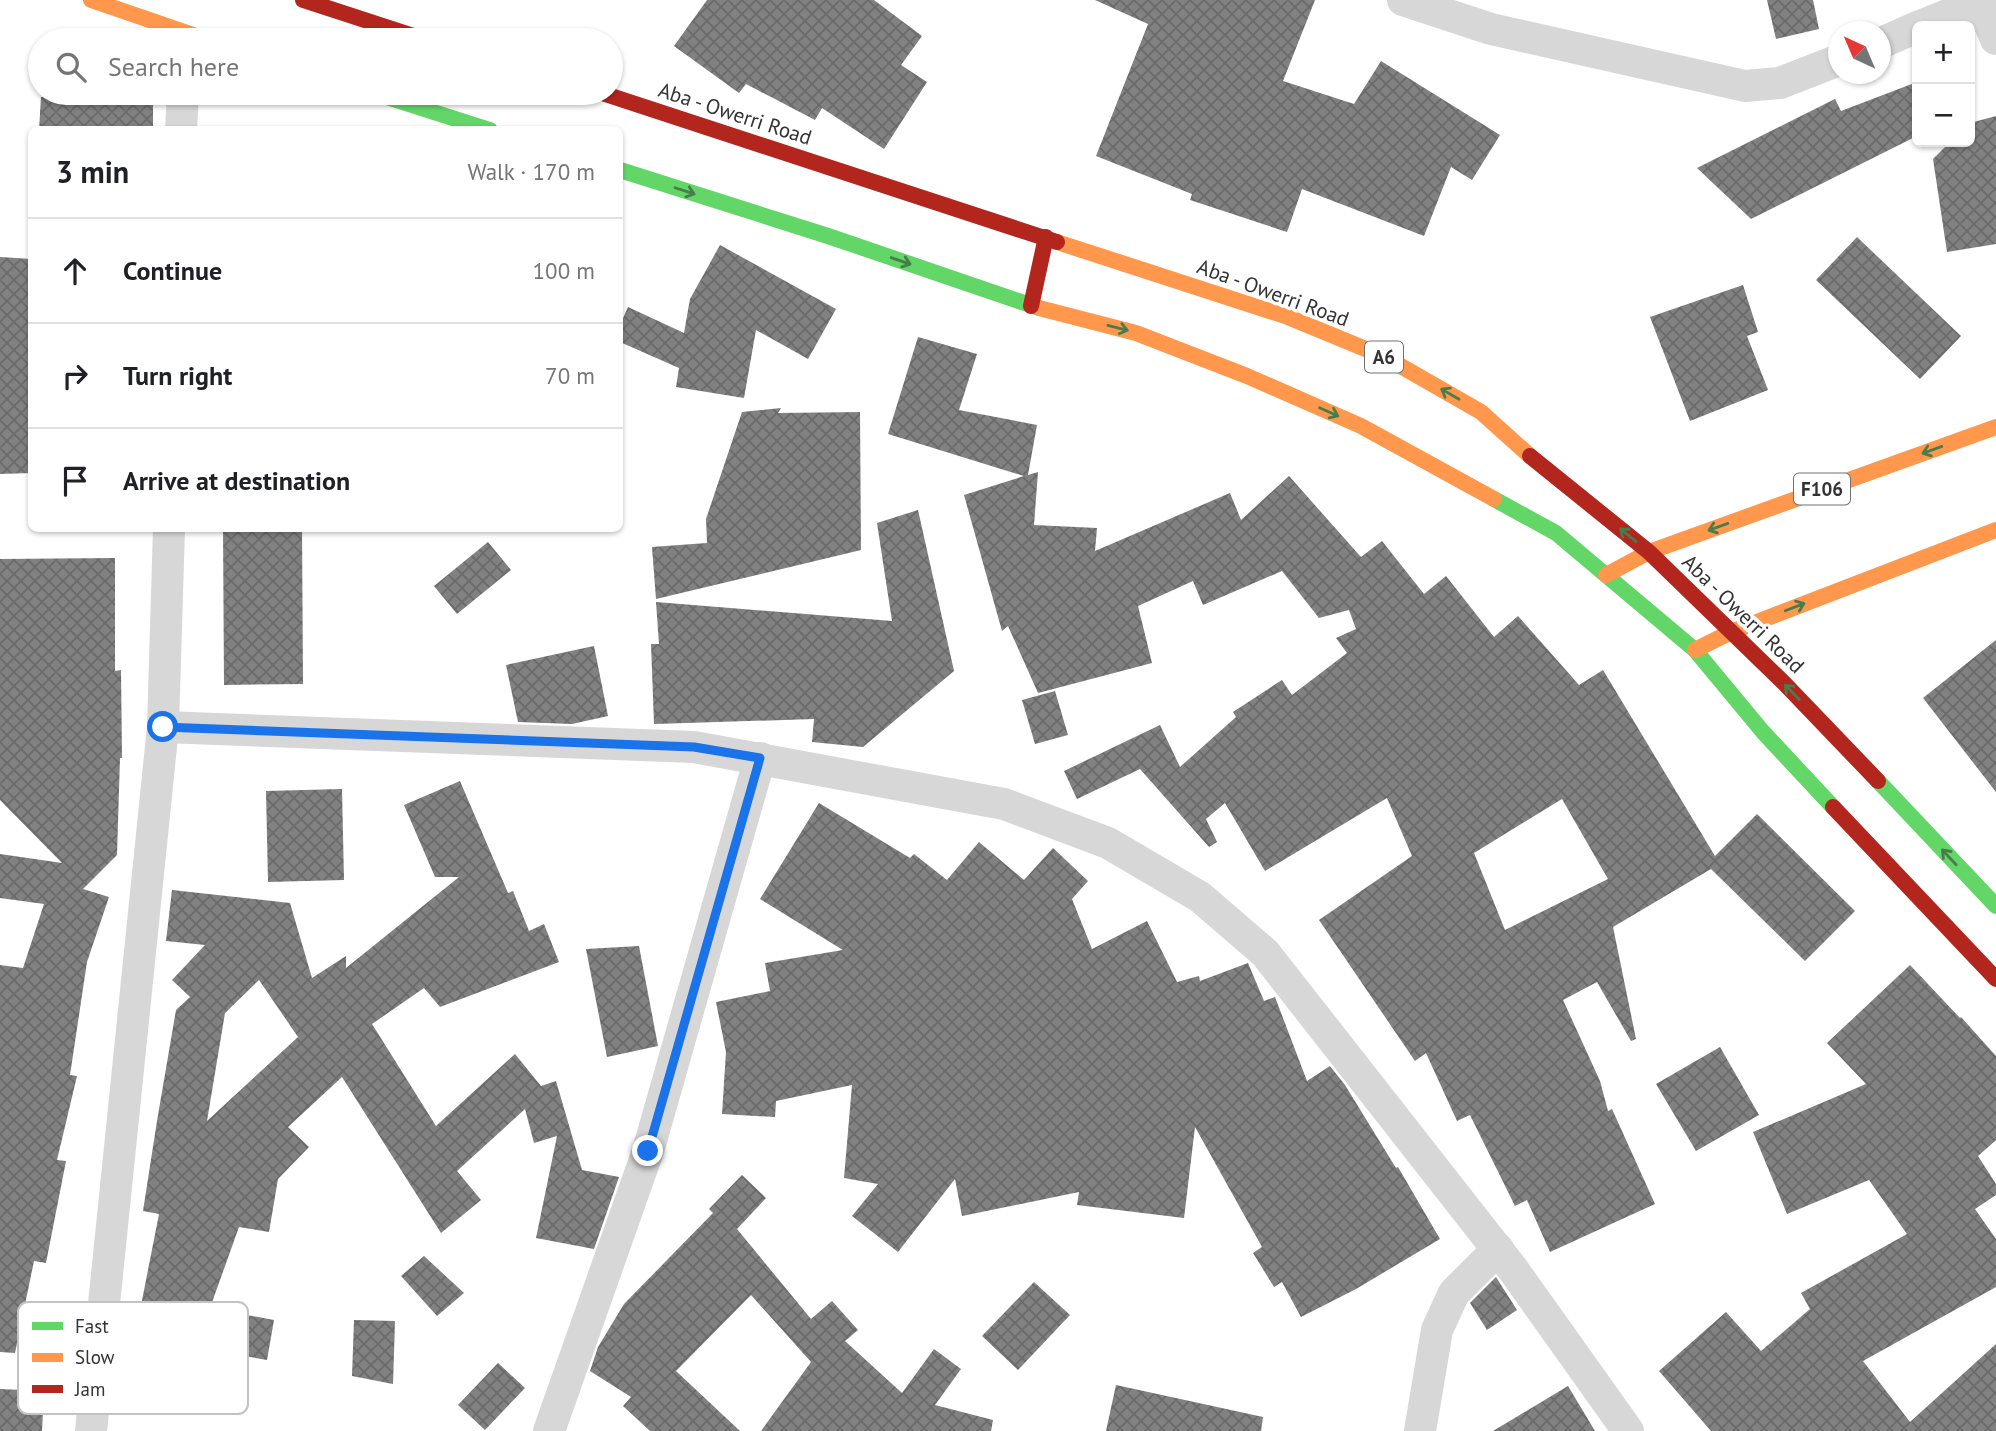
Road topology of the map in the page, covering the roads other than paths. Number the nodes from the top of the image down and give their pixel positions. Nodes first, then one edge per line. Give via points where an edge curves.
1 (91, 0) edge
2 (303, 0) edge
3 (1403, 0) edge
4 (1979, 1) edge
5 (1933, 21) edge
6 (167, 28) edge
7 (389, 28) edge
8 (1912, 30) edge
9 (1996, 38) edge
10 (1891, 39) edge
11 (1828, 64) edge
12 (623, 100) edge
13 (182, 105) edge
14 (412, 105) edge
15 (181, 126) edge
16 (477, 126) edge
17 (623, 171) edge
18 (1046, 237) junction
19 (1031, 306) junction
20 (1996, 427) edge
21 (1996, 530) edge
22 (169, 532) edge
23 (1649, 552) junction
24 (1606, 575) junction
25 (1731, 632) junction
26 (1695, 650) junction
27 (163, 727) junction
28 (760, 758) junction
29 (1996, 906) edge
30 (1996, 979) edge
31 (1498, 1249) junction
32 (103, 1302) edge
33 (549, 1431) edge
34 (1420, 1431) edge
35 (1628, 1431) edge

1 - 6 main road
2 - 7 main road
3 - 11 street via 1491,29 1745,86 1780,82
4 - 5 street
4 - 9 street
8 - 10 street
12 - 18 main road, Aba - Owerri Road / A6
13 - 15 street
14 - 16 main road
17 -> 19 main road
18 - 19 main road
23 -> 18 main road, Aba - Owerri Road / A6 via 1481,412 1385,357 1288,317
19 -> 24 main road via 1136,333 1361,426 1556,533
20 -> 23 main road, F106
25 -> 21 main road
22 - 27 street
23 - 24 main road, F106
23 - 25 main road, Aba - Owerri Road / A6
24 - 26 main road
25 - 26 main road
29 -> 25 main road, Aba - Owerri Road / A6
26 - 30 main road via 1763,732
27 - 28 street via 694,747
27 - 32 street
28 - 31 street via 1004,804 1108,843 1200,897 1265,953
28 - 33 street via 648,1151
31 - 34 street via 1454,1293 1437,1330
31 - 35 street

